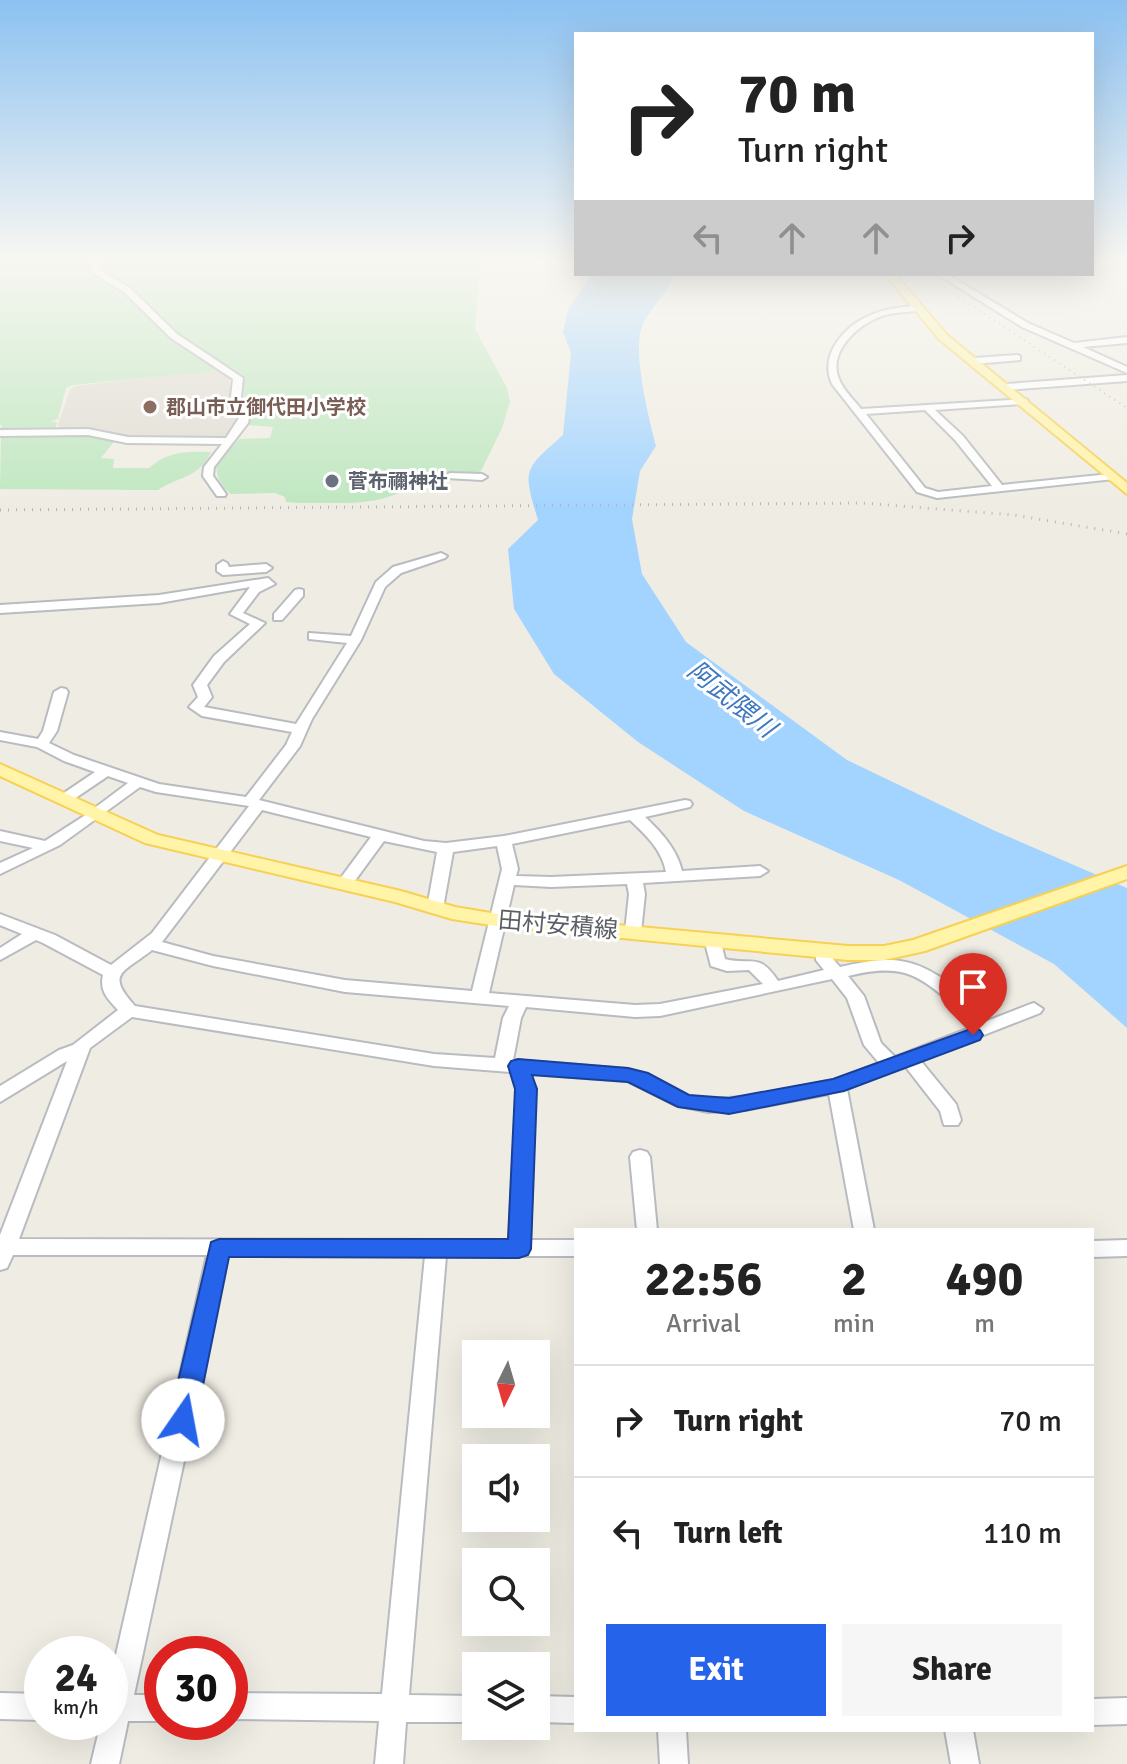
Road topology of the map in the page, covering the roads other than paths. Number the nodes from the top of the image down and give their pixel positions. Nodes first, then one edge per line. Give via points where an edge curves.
1 (185, 343) edge
2 (841, 343) edge
3 (951, 343) edge
4 (1066, 343) edge
5 (1097, 343) edge
6 (1072, 346) junction
7 (1017, 358) dead end
8 (974, 361) junction
9 (1127, 370) edge
10 (1127, 378) edge
11 (1007, 387) junction
12 (1023, 401) junction
13 (928, 408) junction
14 (858, 412) junction
15 (0, 433) edge
16 (229, 441) junction
17 (450, 476) dead end
18 (482, 477) dead end
19 (1110, 477) junction
20 (999, 488) junction
21 (1127, 490) edge
22 (221, 494) dead end
23 (441, 556) dead end
24 (223, 565) dead end
25 (267, 577) junction
26 (299, 593) dead end
27 (0, 609) edge
28 (278, 617) dead end
29 (313, 636) dead end
30 (355, 640) junction
31 (61, 692) dead end
32 (300, 729) junction
33 (0, 736) edge
34 (41, 744) junction
35 (0, 769) edge
36 (106, 771) junction
37 (138, 782) junction
38 (66, 798) junction
39 (255, 803) junction
40 (685, 804) dead end
41 (98, 812) junction
42 (636, 817) junction
43 (0, 836) edge
44 (380, 836) junction
45 (504, 841) junction
46 (47, 846) junction
47 (446, 848) junction
48 (222, 855) junction
49 (0, 869) edge
50 (760, 871) dead end
51 (1123, 873) edge
52 (674, 877) junction
53 (634, 879) junction
54 (507, 880) junction
55 (345, 883) junction
56 (435, 908) junction
57 (0, 919) edge
58 (497, 920) junction
59 (633, 932) junction
60 (35, 933) junction
61 (712, 939) junction
62 (149, 944) junction
63 (824, 951) junction
64 (0, 955) edge
65 (112, 973) junction
66 (836, 973) junction
67 (774, 988) junction
68 (479, 998) junction
69 (519, 1003) junction
70 (1034, 1009) dead end
71 (129, 1011) junction
72 (973, 1011) dead end
73 (80, 1049) junction
74 (901, 1062) junction
75 (511, 1066) junction
76 (837, 1086) junction
77 (0, 1095) edge
78 (951, 1120) dead end
79 (640, 1157) dead end
80 (647, 1228) edge
81 (864, 1228) edge
82 (436, 1247) junction
83 (219, 1248) junction
84 (574, 1248) edge
85 (1127, 1248) edge
86 (519, 1249) junction
87 (1094, 1249) edge
88 (2, 1252) edge
89 (128, 1647) edge
90 (0, 1706) edge
91 (248, 1706) edge
92 (24, 1707) edge
93 (394, 1709) junction
94 (462, 1709) edge
95 (550, 1709) edge
96 (574, 1710) edge
97 (1127, 1711) edge
98 (1094, 1712) edge
99 (672, 1732) edge
100 (959, 1732) edge
101 (109, 1740) edge
102 (105, 1764) edge
103 (389, 1764) edge
104 (674, 1764) edge
105 (965, 1764) edge

1 - 16 street via 238,378 236,397 244,418
2 - 14 street via 830,365 835,382
3 - 8 main road
4 - 6 street
5 - 6 street
6 - 9 street
7 - 8 street
8 - 11 main road
10 - 11 street
11 - 12 main road
12 - 13 street
12 - 19 main road
13 - 14 street
13 - 20 street
14 - 20 street via 923,492
15 - 16 street via 88,432 127,440
16 - 22 street via 209,467 208,476
17 - 18 street
19 - 20 street
19 - 21 main road
23 - 30 street via 397,570 383,581
24 - 25 street via 223,571
25 - 27 street via 159,599
25 - 32 street via 236,614 259,623 218,660 200,685 205,697 196,707
26 - 28 street
29 - 30 street
30 - 32 street
31 - 34 street via 53,709 53,729
32 - 39 street
33 - 34 street
34 - 36 street
35 - 38 main road, 田村安積線
36 - 37 street
36 - 38 street
37 - 39 street
37 - 41 street
38 - 41 main road, 田村安積線
39 - 44 street
39 - 48 street
40 - 42 street
41 - 46 street
41 - 48 main road, 田村安積線 via 152,839
42 - 45 street
42 - 52 street via 670,858
43 - 46 street
44 - 47 street
44 - 55 street
45 - 47 street
45 - 54 street
46 - 49 street
47 - 56 street
48 - 55 main road, 田村安積線
48 - 62 street
50 - 52 street
51 - 63 main road, 田村安積線 via 884,953
52 - 53 street
53 - 54 street
53 - 59 street
54 - 58 street
55 - 56 main road, 田村安積線
56 - 58 main road, 田村安積線
57 - 60 street
58 - 59 main road, 田村安積線
58 - 68 street
59 - 61 main road, 田村安積線
60 - 64 street
60 - 65 street
61 - 63 main road, 田村安積線
61 - 67 street via 717,962 756,964
62 - 65 street
62 - 68 street via 329,984
63 - 66 street
65 - 71 street via 112,992
66 - 67 street
66 - 72 street via 886,963 912,967
66 - 74 street via 855,996 873,1045
67 - 69 street via 660,1010
68 - 69 street
69 - 75 street via 512,1018
70 - 74 street
71 - 73 street
71 - 75 street via 410,1057
73 - 77 street
73 - 88 street
74 - 76 street
74 - 78 street via 949,1109
75 - 76 street via 628,1075 685,1102 717,1107
75 - 86 street via 526,1089
76 - 81 street
79 - 80 street
82 - 83 street
82 - 86 street
82 - 93 street
83 - 88 street
83 - 89 street
84 - 86 street
85 - 87 street
90 - 92 street
91 - 93 street
93 - 94 street
93 - 103 street
95 - 96 street
97 - 98 street
99 - 104 street
100 - 105 street
101 - 102 street

